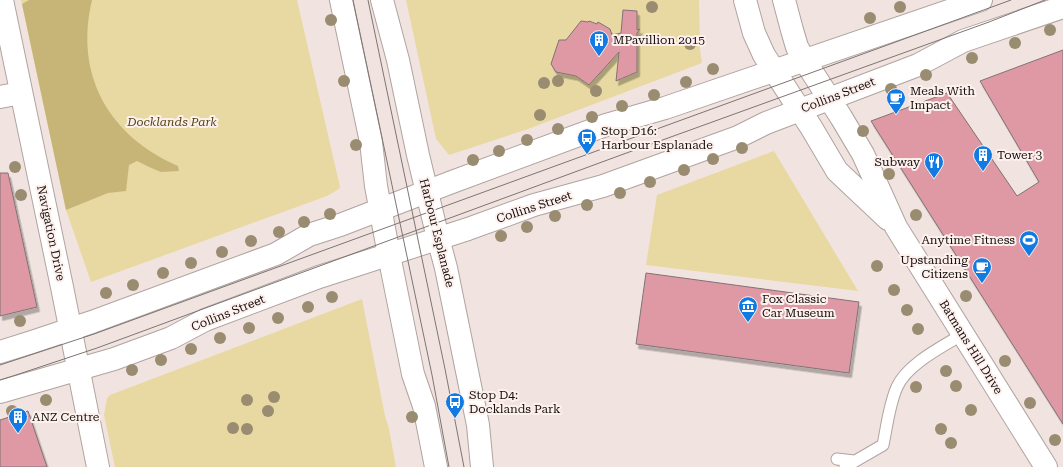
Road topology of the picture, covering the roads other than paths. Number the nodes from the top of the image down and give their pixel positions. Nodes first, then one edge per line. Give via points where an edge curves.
1 (2, 0) edge
2 (341, 0) edge
3 (382, 0) edge
4 (744, 0) edge
5 (784, 0) edge
6 (981, 0) edge
7 (1063, 7) edge
8 (805, 61) junction
9 (774, 71) junction
10 (21, 93) junction
11 (0, 97) edge
12 (829, 98) junction
13 (799, 110) junction
14 (427, 191) junction
15 (380, 209) junction
16 (896, 226) junction
17 (438, 238) junction
18 (389, 255) junction
19 (70, 329) junction
20 (963, 334) junction
21 (0, 352) edge
22 (78, 369) junction
23 (0, 392) edge
24 (845, 463) edge
25 (98, 467) edge
26 (436, 467) edge
27 (482, 467) edge
28 (1046, 467) edge

1 - 10 street, Navigation Drive
2 - 15 street via 371,142
3 - 14 street, Harbour Esplanade
4 - 9 street, Batmans Hill Drive via 754,33
5 - 8 street, Batmans Hill Drive via 792,30
6 - 8 street
7 - 12 street, Collins Street via 963,41 918,65
8 - 9 street
8 - 12 street, Batmans Hill Drive
9 - 13 street, Batmans Hill Drive
9 - 14 street via 606,125
10 - 11 street
10 - 19 street, Navigation Drive
12 - 13 street, Collins Street
12 - 16 street, Batmans Hill Drive via 863,154
13 - 16 street, Batmans Hill Drive via 837,171
13 - 17 street, Collins Street via 738,137 608,184 534,205
14 - 15 street
14 - 17 street, Harbour Esplanade
15 - 18 street
15 - 19 street via 309,235 276,254
16 - 20 street, Batmans Hill Drive
17 - 18 street, Collins Street
17 - 27 street, Harbour Esplanade via 478,425
18 - 22 street, Collins Street via 319,277 205,320 171,338
18 - 26 street via 413,374 424,406
19 - 21 street
19 - 22 street, Navigation Drive
20 - 24 lane via 913,366 903,376 896,388 883,445
20 - 28 street, Batmans Hill Drive
22 - 23 street, Collins Street
22 - 25 street, Navigation Drive

